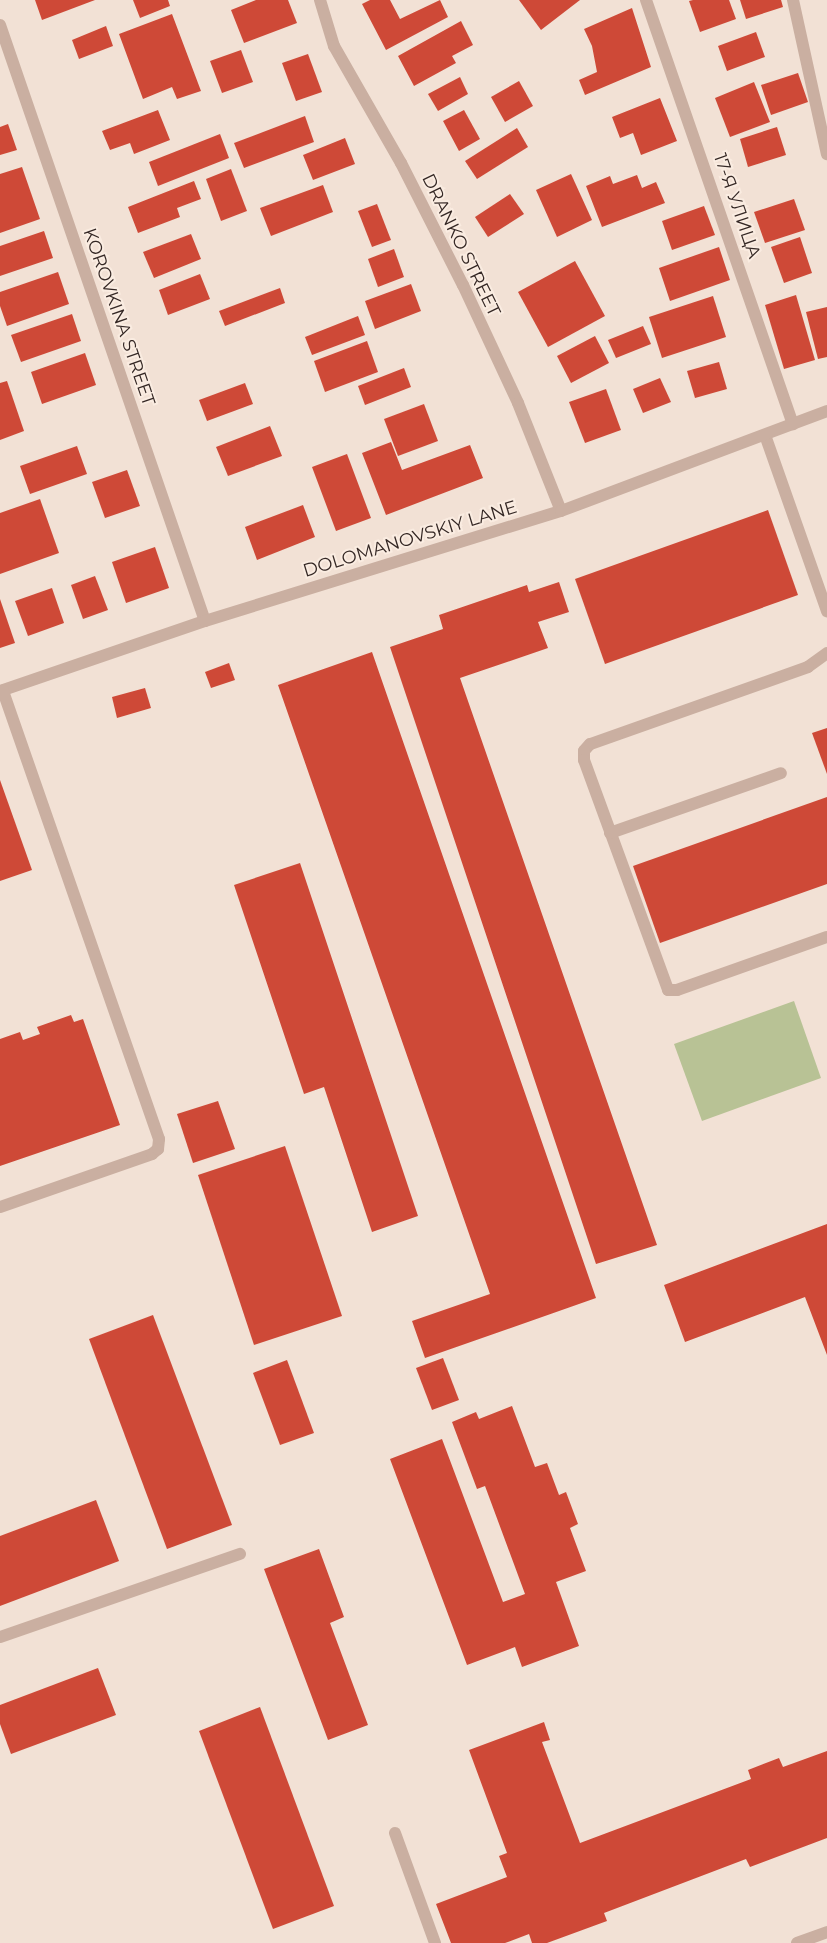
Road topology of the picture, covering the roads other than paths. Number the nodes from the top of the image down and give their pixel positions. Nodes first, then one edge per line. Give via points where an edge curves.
1 (320, 0) edge
2 (646, 0) edge
3 (793, 0) edge
4 (0, 25) edge
5 (827, 154) edge
6 (827, 411) edge
7 (793, 424) junction
8 (765, 435) junction
9 (561, 511) junction
10 (827, 610) edge
11 (205, 621) junction
12 (827, 653) edge
13 (2, 691) edge
14 (781, 773) dead end
15 (610, 833) junction
16 (827, 937) edge
17 (0, 1207) edge
18 (240, 1554) dead end
19 (0, 1637) edge
20 (395, 1833) dead end
21 (823, 1936) edge
22 (435, 1943) edge
23 (797, 1943) edge

1 - 9 street, DRANKO STREET via 334,46 401,163 463,285 518,403
2 - 7 street, 17-Я УЛИЦА
3 - 5 street
4 - 11 street, KOROVKINA STREET
6 - 7 street, DOLOMANOVSKIY LANE
7 - 8 street, DOLOMANOVSKIY LANE
8 - 9 street, DOLOMANOVSKIY LANE
8 - 10 street
9 - 11 street, DOLOMANOVSKIY LANE
11 - 13 street, DOLOMANOVSKIY LANE
12 - 15 street via 808,667 590,744 584,751 584,760
13 - 17 street via 159,1139 158,1149 152,1154
14 - 15 street
15 - 16 street via 668,990 677,990
18 - 19 street
20 - 22 street
21 - 23 street

